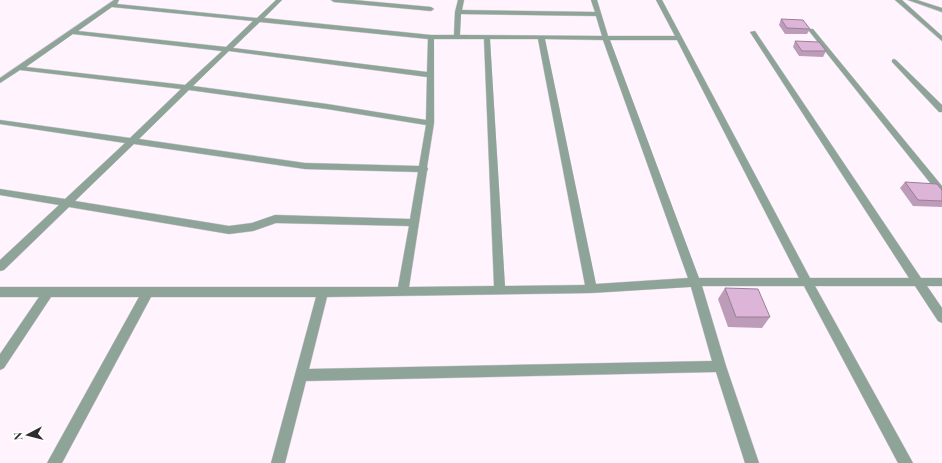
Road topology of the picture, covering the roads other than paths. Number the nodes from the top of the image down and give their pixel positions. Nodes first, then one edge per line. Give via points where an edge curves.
1 (118, 0) edge
2 (279, 0) edge
3 (334, 0) edge
4 (461, 0) edge
5 (594, 0) edge
6 (659, 0) edge
7 (898, 0) edge
8 (911, 0) edge
9 (112, 4) junction
10 (431, 9) dead end
11 (942, 10) edge
12 (458, 12) junction
13 (598, 14) junction
14 (259, 19) junction
15 (811, 30) edge
16 (72, 32) junction
17 (753, 32) dead end
18 (431, 37) junction
19 (456, 37) junction
20 (487, 38) junction
21 (541, 38) junction
22 (678, 38) junction
23 (606, 39) junction
24 (942, 39) edge
25 (228, 49) junction
26 (894, 61) dead end
27 (18, 68) junction
28 (430, 75) junction
29 (0, 81) edge
30 (187, 87) junction
31 (942, 110) edge
32 (0, 122) edge
33 (430, 123) junction
34 (131, 141) junction
35 (424, 169) junction
36 (0, 192) edge
37 (942, 192) edge
38 (67, 202) junction
39 (415, 223) junction
40 (0, 267) edge
41 (695, 282) junction
42 (807, 282) junction
43 (942, 282) edge
44 (918, 283) junction
45 (591, 289) junction
46 (500, 290) junction
47 (0, 292) edge
48 (48, 292) junction
49 (323, 292) junction
50 (403, 292) junction
51 (147, 293) junction
52 (942, 318) edge
53 (0, 364) edge
54 (720, 366) junction
55 (302, 375) junction
56 (54, 463) edge
57 (278, 463) edge
58 (752, 463) edge
59 (906, 463) edge

1 - 9 street
2 - 14 street
3 - 10 street
4 - 12 street
5 - 13 street
6 - 22 street
7 - 24 street
8 - 11 street
9 - 14 street
9 - 16 street
12 - 13 street
12 - 19 street
13 - 23 street
14 - 18 street
14 - 25 street
15 - 37 street
16 - 25 street
16 - 27 street
17 - 44 street
18 - 19 street
18 - 28 street
19 - 20 street
20 - 21 street
20 - 46 street
21 - 23 street
21 - 45 street
22 - 23 street
22 - 42 street
23 - 41 street
25 - 28 street
25 - 30 street
26 - 31 street
27 - 29 street
27 - 30 street
28 - 33 street
30 - 33 street
30 - 34 street
32 - 34 street
33 - 35 street
34 - 35 street via 306,166
34 - 38 street
35 - 39 street
36 - 38 street
38 - 39 street via 229,230 252,227 275,219
38 - 40 street
39 - 50 street
41 - 42 street
41 - 45 street
41 - 54 street
42 - 44 street
42 - 59 street
43 - 44 street
44 - 52 street
45 - 46 street
46 - 50 street
47 - 48 street
48 - 51 street
48 - 53 street
49 - 50 street
49 - 51 street
49 - 55 street
51 - 56 street
54 - 55 street
54 - 58 street
55 - 57 street

